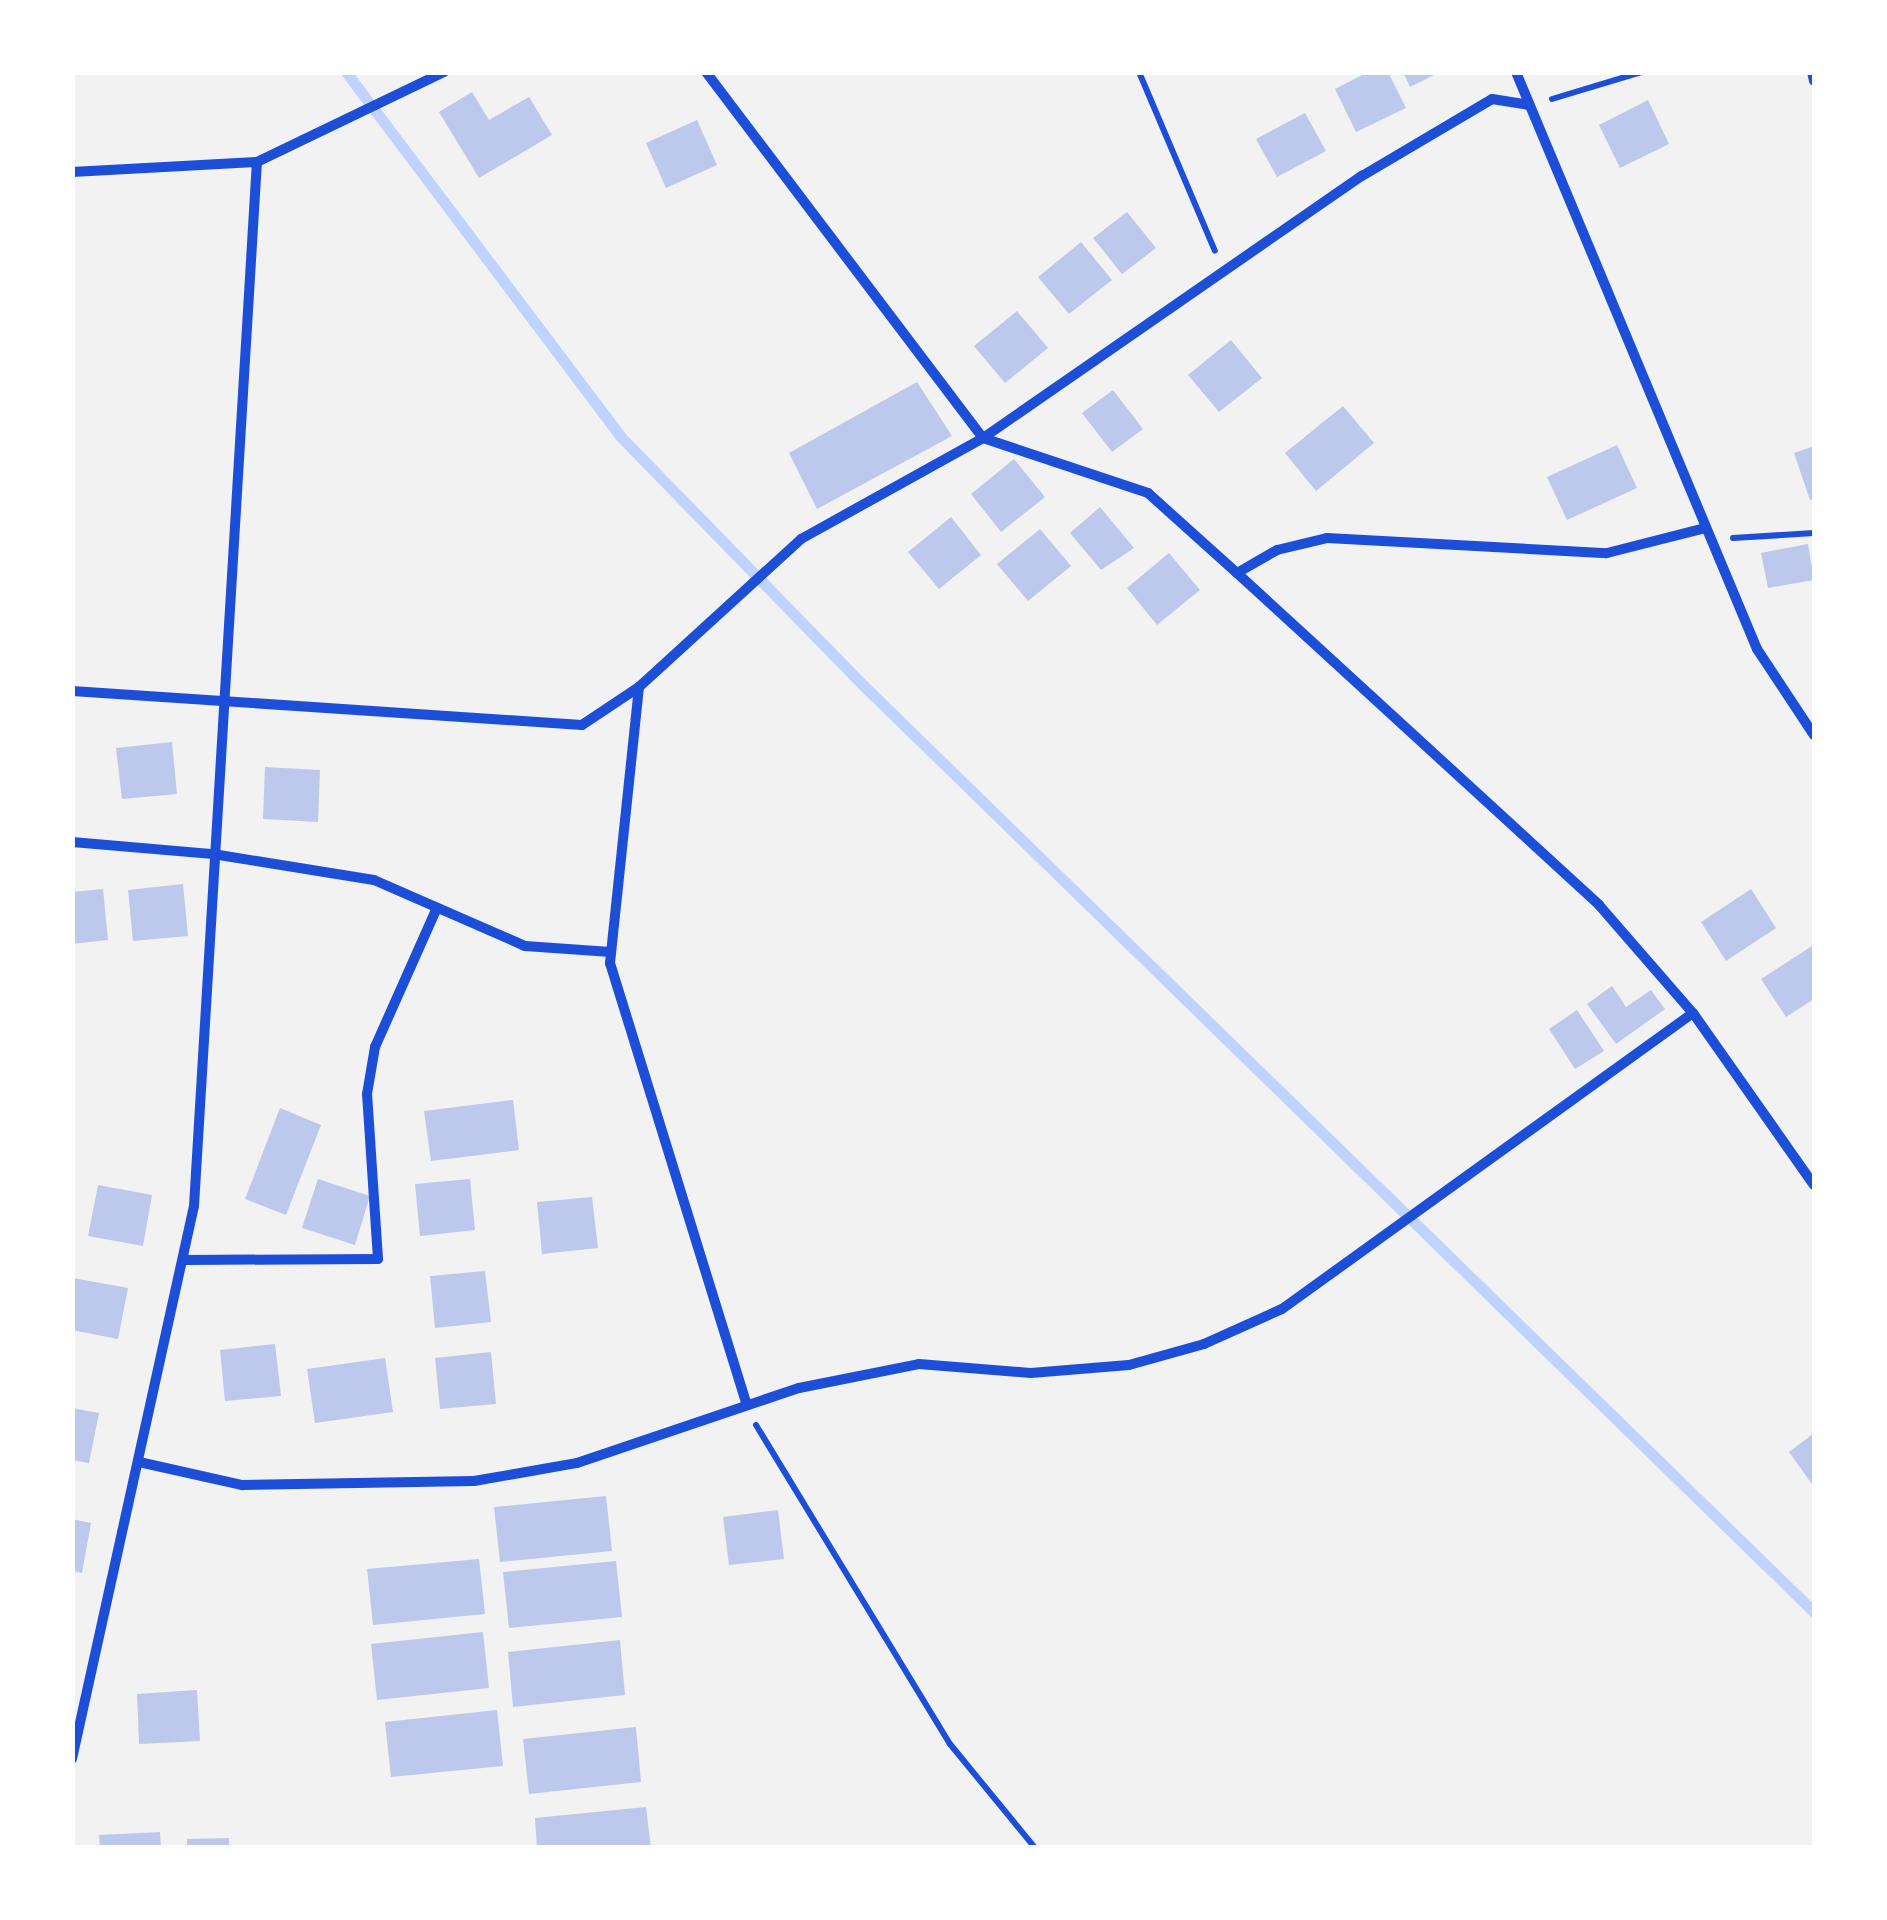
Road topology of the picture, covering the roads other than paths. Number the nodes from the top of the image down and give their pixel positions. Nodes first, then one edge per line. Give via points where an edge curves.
1 (444, 72) edge
2 (706, 72) edge
3 (1516, 72) edge
4 (1812, 72) edge
5 (1814, 81) edge
6 (1530, 105) junction
7 (257, 162) junction
8 (72, 172) edge
9 (983, 438) junction
10 (1705, 528) junction
11 (1237, 573) junction
12 (639, 687) junction
13 (72, 691) edge
14 (224, 700) junction
15 (1814, 735) edge
16 (72, 842) edge
17 (213, 854) junction
18 (437, 908) junction
19 (611, 952) junction
20 (1693, 1013) junction
21 (1814, 1185) edge
22 (184, 1260) junction
23 (747, 1405) junction
24 (140, 1462) junction
25 (72, 1760) edge

1 - 7 street
2 - 9 street
3 - 6 street
4 - 5 street
6 - 9 street via 1492,100 1362,176
6 - 10 street
7 - 8 street
7 - 14 street
9 - 11 street via 1148,493
9 - 12 street via 786,552
10 - 11 street via 1607,553 1327,538 1277,550
10 - 15 street via 1757,649
11 - 20 street via 1544,852
12 - 14 street via 582,725
12 - 19 street
13 - 14 street
14 - 17 street
16 - 17 street
17 - 18 street via 374,880
17 - 22 street via 194,1206
18 - 19 street via 525,946
18 - 22 street via 374,1048 367,1094 378,1259
19 - 23 street via 628,1028
20 - 21 street
20 - 23 street via 1282,1308 1204,1344 1148,1360 1030,1373 918,1364
22 - 24 street
23 - 24 street via 578,1462 474,1481 242,1485
24 - 25 street

